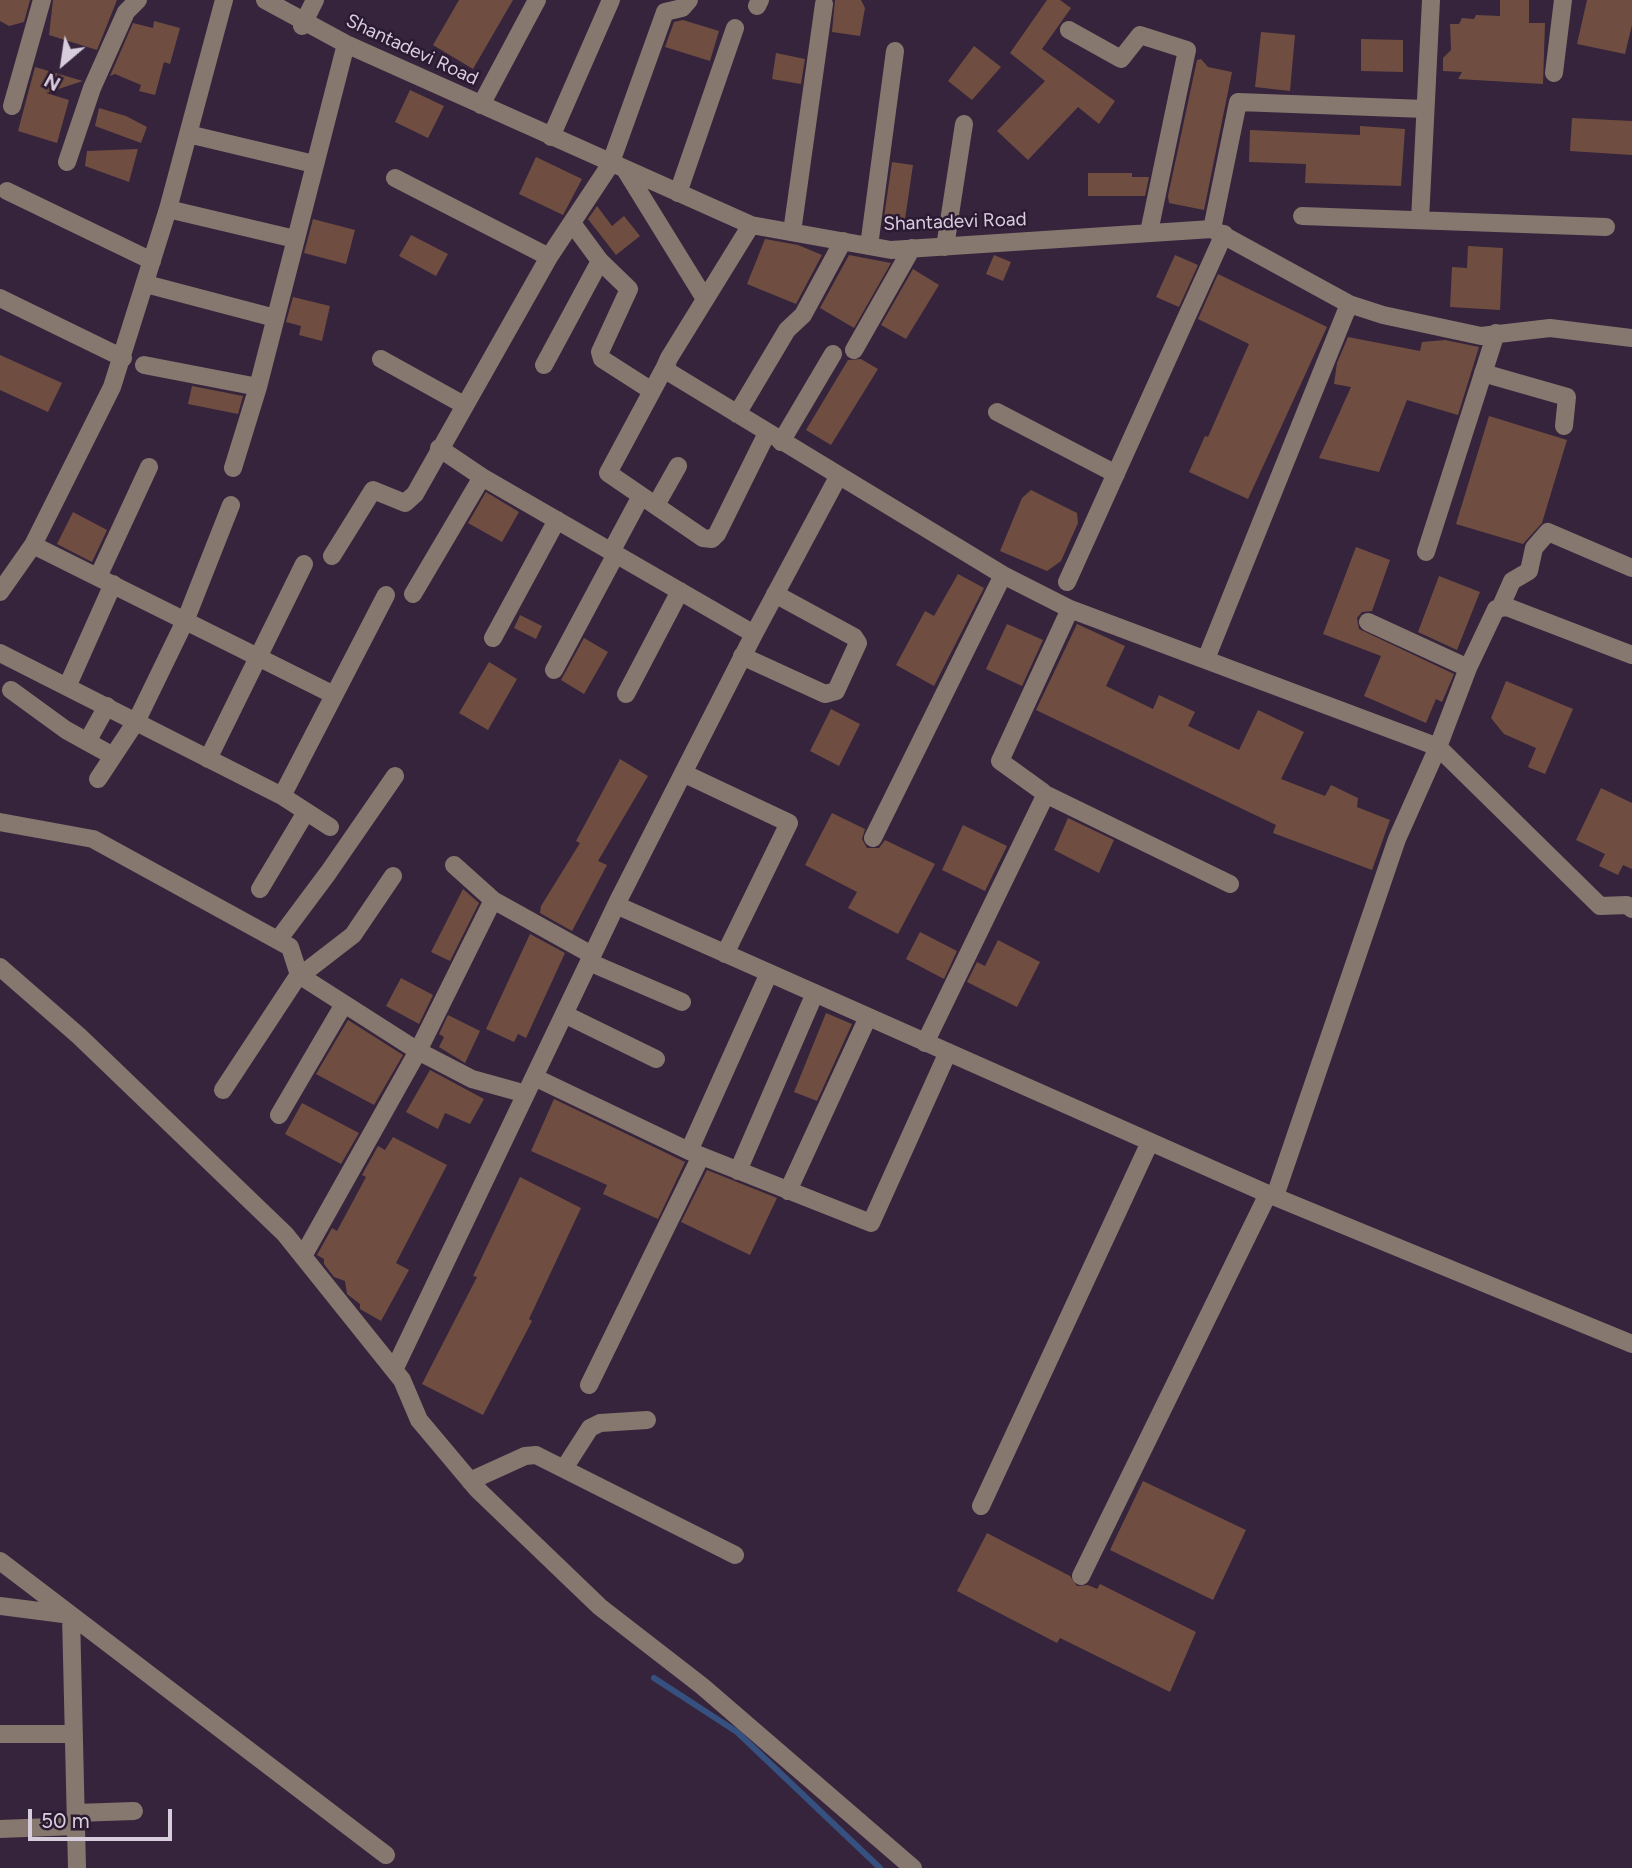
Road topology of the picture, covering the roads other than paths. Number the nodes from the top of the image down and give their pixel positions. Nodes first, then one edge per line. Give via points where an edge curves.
1 (42, 0) edge
2 (138, 0) edge
3 (224, 0) edge
4 (265, 0) edge
5 (315, 0) edge
6 (537, 0) edge
7 (611, 0) edge
8 (689, 0) edge
9 (1431, 0) edge
10 (1563, 0) edge
11 (824, 4) dead end
12 (303, 24) junction
13 (735, 28) dead end
14 (1069, 30) dead end
15 (346, 44) junction
16 (895, 51) dead end
17 (1554, 73) dead end
18 (481, 105) junction
19 (12, 106) dead end
20 (1425, 109) junction
21 (964, 124) dead end
22 (188, 134) junction
23 (551, 137) junction
24 (67, 162) dead end
25 (314, 164) junction
26 (618, 168) junction
27 (396, 178) dead end
28 (7, 191) dead end
29 (678, 194) junction
30 (168, 209) junction
31 (1302, 216) dead end
32 (1420, 220) junction
33 (572, 223) junction
34 (751, 225) junction
35 (1606, 227) dead end
36 (792, 232) junction
37 (1149, 232) junction
38 (1218, 232) junction
39 (295, 239) junction
40 (843, 241) junction
41 (869, 246) junction
42 (945, 247) junction
43 (912, 248) junction
44 (549, 257) junction
45 (152, 261) junction
46 (600, 261) junction
47 (146, 284) junction
48 (0, 298) edge
49 (705, 299) junction
50 (1349, 304) junction
51 (275, 318) junction
52 (1496, 333) junction
53 (1632, 338) edge
54 (854, 350) dead end
55 (833, 354) dead end
56 (123, 358) junction
57 (381, 359) dead end
58 (144, 365) dead end
59 (544, 365) dead end
60 (665, 367) junction
61 (1483, 373) junction
62 (258, 387) junction
63 (652, 391) junction
64 (464, 405) junction
65 (997, 412) dead end
66 (737, 414) junction
67 (1564, 426) dead end
68 (774, 437) junction
69 (439, 448) junction
70 (678, 466) dead end
71 (149, 467) dead end
72 (233, 468) dead end
73 (1116, 474) junction
74 (482, 477) junction
75 (838, 477) junction
76 (648, 501) junction
77 (231, 505) dead end
78 (557, 520) junction
79 (33, 545) junction
80 (1426, 552) dead end
81 (614, 553) junction
82 (332, 556) dead end
83 (304, 564) dead end
84 (1632, 568) edge
85 (1003, 575) junction
86 (106, 581) junction
87 (1067, 582) dead end
88 (680, 591) junction
89 (0, 592) edge
90 (413, 594) dead end
91 (775, 594) junction
92 (386, 595) dead end
93 (1501, 606) junction
94 (1070, 609) junction
95 (186, 619) junction
96 (1368, 622) dead end
97 (754, 634) junction
98 (493, 638) dead end
99 (0, 653) edge
100 (1632, 655) edge
101 (742, 656) junction
102 (259, 658) junction
103 (1206, 659) junction
104 (1468, 668) junction
105 (554, 670) dead end
106 (66, 687) junction
107 (11, 690) dead end
108 (332, 694) junction
109 (626, 694) dead end
110 (107, 706) junction
111 (137, 720) junction
112 (87, 741) junction
113 (1438, 747) junction
114 (113, 756) junction
115 (208, 759) junction
116 (683, 773) junction
117 (395, 776) dead end
118 (98, 779) dead end
119 (1045, 794) junction
120 (282, 796) junction
121 (306, 812) junction
122 (0, 822) edge
123 (330, 827) dead end
124 (873, 838) dead end
125 (454, 865) dead end
126 (393, 876) dead end
127 (1230, 884) dead end
128 (260, 890) dead end
129 (493, 901) junction
130 (1631, 903) edge
131 (616, 905) junction
132 (278, 940) junction
133 (725, 954) junction
134 (590, 959) junction
135 (0, 967) edge
136 (769, 973) junction
137 (299, 975) junction
138 (815, 993) junction
139 (682, 1002) dead end
140 (344, 1004) junction
141 (564, 1014) junction
142 (868, 1017) junction
143 (925, 1043) junction
144 (418, 1051) junction
145 (948, 1052) junction
146 (656, 1059) dead end
147 (530, 1085) junction
148 (223, 1090) dead end
149 (279, 1115) dead end
150 (1150, 1142) junction
151 (695, 1153) junction
152 (738, 1171) junction
153 (788, 1191) junction
154 (1272, 1195) junction
155 (303, 1256) junction
156 (1632, 1343) edge
157 (394, 1370) junction
158 (589, 1385) dead end
159 (647, 1420) dead end
160 (565, 1468) junction
161 (470, 1481) junction
162 (981, 1506) dead end
163 (735, 1555) dead end
164 (0, 1561) edge
165 (1080, 1576) dead end
166 (0, 1606) edge
167 (71, 1615) junction
168 (0, 1734) edge
169 (74, 1734) junction
170 (134, 1811) dead end
171 (76, 1819) junction
172 (0, 1829) edge
173 (386, 1855) dead end
174 (77, 1868) edge
175 (914, 1868) edge

1 - 19 street
2 - 24 street via 127,12 92,88
3 - 22 street
4 - 12 street, Shantadevi Road
5 - 12 street
6 - 18 street
7 - 23 street
8 - 26 street via 682,8 665,12
9 - 20 street
10 - 17 street
11 - 36 street
12 - 15 street, Shantadevi Road
13 - 29 street
14 - 37 street via 1121,59 1140,35 1187,50
15 - 18 street, Shantadevi Road
15 - 25 street
16 - 41 street
18 - 23 street, Shantadevi Road
20 - 32 street
20 - 38 street via 1238,102
21 - 42 street
22 - 25 street
22 - 30 street
23 - 26 street, Shantadevi Road
25 - 39 street
26 - 29 street, Shantadevi Road
26 - 33 street
26 - 49 street
27 - 44 street
28 - 45 street
29 - 34 street, Shantadevi Road
30 - 39 street
30 - 45 street
31 - 32 street
32 - 35 street
33 - 44 street
33 - 46 street
34 - 36 street, Shantadevi Road
34 - 49 street
36 - 40 street, Shantadevi Road
37 - 38 street, Shantadevi Road
37 - 42 street, Shantadevi Road
38 - 50 street
38 - 73 street
39 - 51 street
40 - 41 street, Shantadevi Road
40 - 66 street via 803,315 787,330
41 - 43 street, Shantadevi Road
42 - 43 street, Shantadevi Road
43 - 54 street
44 - 64 street
45 - 47 street
46 - 59 street
46 - 63 street via 629,289 600,352 602,359
47 - 51 street
47 - 56 street
48 - 56 street
49 - 60 street
50 - 52 street via 1481,336
50 - 103 street
51 - 62 street
52 - 53 street via 1550,328
52 - 61 street
55 - 68 street
56 - 79 street
57 - 64 street
58 - 62 street
60 - 63 street
60 - 66 street
61 - 67 street via 1567,397
61 - 80 street
62 - 72 street
63 - 76 street via 608,473
64 - 69 street
65 - 73 street
66 - 68 street
68 - 75 street
68 - 76 street via 712,539 703,538
69 - 74 street
69 - 82 street via 410,500 405,503 373,490
70 - 76 street
71 - 86 street
73 - 87 street
74 - 78 street
74 - 90 street
75 - 85 street
75 - 91 street
76 - 81 street
77 - 95 street
78 - 81 street
78 - 98 street
79 - 86 street
79 - 89 street
81 - 88 street
81 - 105 street
83 - 102 street
84 - 93 street via 1548,532 1534,548 1529,571 1512,581
85 - 94 street
85 - 124 street
86 - 95 street
86 - 106 street
88 - 97 street
88 - 109 street
91 - 97 street
91 - 101 street via 858,643 836,691 825,694
92 - 108 street
93 - 100 street
93 - 104 street
94 - 103 street
94 - 119 street via 1000,761
95 - 102 street
95 - 111 street
96 - 104 street
97 - 101 street
99 - 106 street
101 - 116 street
102 - 108 street
102 - 115 street
103 - 113 street
104 - 113 street
106 - 110 street
107 - 112 street
108 - 120 street
110 - 111 street
110 - 112 street
111 - 114 street
111 - 115 street
112 - 114 street
113 - 130 street via 1600,906
113 - 154 street via 1397,839
114 - 118 street
115 - 120 street
116 - 131 street
116 - 133 street via 789,823
117 - 132 street
119 - 127 street
119 - 143 street
120 - 121 street
121 - 123 street
121 - 128 street
122 - 132 street via 93,839
125 - 129 street
126 - 137 street via 353,935
129 - 134 street
129 - 144 street
131 - 133 street
131 - 134 street
132 - 137 street via 293,950
133 - 136 street
134 - 139 street
134 - 141 street
135 - 155 street via 79,1036
136 - 138 street
136 - 151 street
137 - 140 street
137 - 148 street
138 - 142 street
138 - 152 street
140 - 144 street
140 - 149 street
141 - 146 street
141 - 147 street
142 - 143 street
142 - 153 street
143 - 145 street
144 - 147 street via 472,1079
144 - 155 street
145 - 150 street
145 - 153 street via 871,1223
147 - 151 street
147 - 157 street
150 - 154 street
150 - 162 street
151 - 152 street
151 - 158 street
152 - 153 street
154 - 156 street
154 - 165 street
155 - 157 street
157 - 161 street via 419,1420
159 - 160 street via 600,1423 590,1428
160 - 161 street via 537,1455 525,1456
160 - 163 street
161 - 175 street via 600,1607 702,1686
164 - 167 street
166 - 167 street
167 - 169 street
167 - 173 street
168 - 169 street
169 - 171 street
170 - 171 street
171 - 172 street
171 - 174 street

